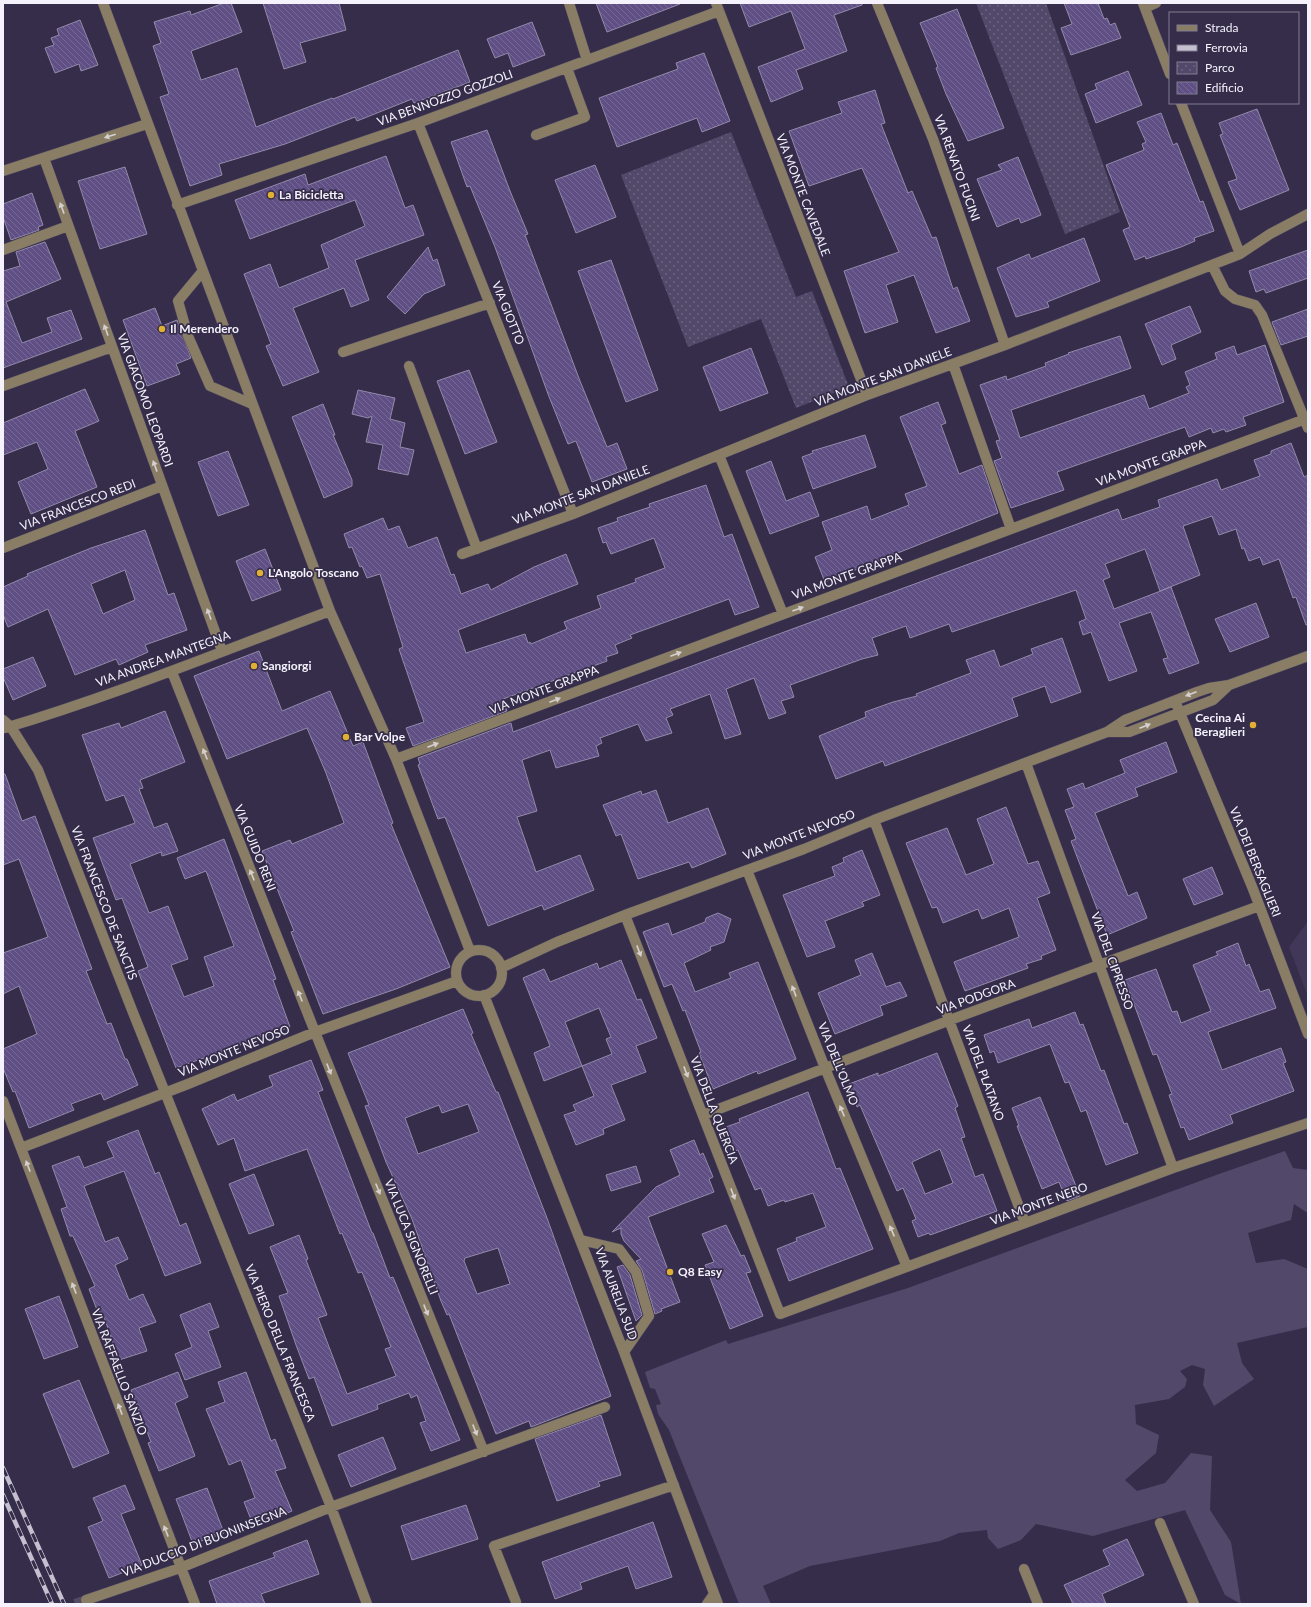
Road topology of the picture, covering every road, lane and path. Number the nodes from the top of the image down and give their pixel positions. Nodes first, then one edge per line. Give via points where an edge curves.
1 (103, 3) edge
2 (569, 3) edge
3 (877, 3) edge
4 (1156, 3) edge
5 (1144, 6) edge
6 (717, 7) edge
7 (587, 60) junction
8 (567, 68) junction
9 (1169, 71) edge
10 (1181, 104) edge
11 (418, 122) junction
12 (147, 124) junction
13 (536, 135) dead end
14 (44, 158) junction
15 (3, 171) edge
16 (177, 205) junction
17 (1308, 214) edge
18 (68, 226) junction
19 (3, 250) edge
20 (1240, 254) junction
21 (1212, 265) junction
22 (202, 272) junction
23 (490, 303) junction
24 (1005, 345) junction
25 (112, 347) junction
26 (343, 352) dead end
27 (953, 364) junction
28 (409, 366) dead end
29 (3, 386) edge
30 (867, 395) junction
31 (252, 404) junction
32 (1307, 422) edge
33 (719, 455) junction
34 (162, 486) junction
35 (573, 514) junction
36 (1012, 529) junction
37 (3, 548) edge
38 (477, 549) junction
39 (462, 554) dead end
40 (330, 611) junction
41 (783, 614) junction
42 (222, 651) junction
43 (1308, 656) edge
44 (172, 672) junction
45 (1229, 685) junction
46 (1175, 701) junction
47 (1180, 713) junction
48 (6, 725) edge
49 (1108, 732) junction
50 (396, 759) junction
51 (1026, 763) junction
52 (874, 820) junction
53 (747, 870) junction
54 (1259, 906) junction
55 (624, 915) junction
56 (470, 951) junction
57 (1100, 966) junction
58 (501, 968) junction
59 (457, 981) junction
60 (484, 995) junction
61 (950, 1020) junction
62 (314, 1032) junction
63 (1308, 1034) edge
64 (824, 1068) junction
65 (166, 1093) junction
66 (3, 1101) edge
67 (703, 1115) junction
68 (1308, 1123) edge
69 (21, 1148) junction
70 (1173, 1168) junction
71 (1025, 1223) junction
72 (580, 1240) junction
73 (908, 1267) junction
74 (780, 1314) joint
75 (624, 1352) junction
76 (605, 1407) dead end
77 (484, 1452) junction
78 (674, 1485) junction
79 (331, 1507) junction
80 (1160, 1523) dead end
81 (180, 1568) junction
82 (1024, 1569) dead end
83 (714, 1594) junction
84 (86, 1600) dead end
85 (516, 1602) dead end
86 (195, 1604) edge
87 (367, 1604) edge
88 (707, 1604) edge
89 (718, 1604) edge
90 (1038, 1604) edge
91 (1194, 1604) edge

1 - 12 street
2 - 7 street
3 - 24 street, VIA RENATO FUCINI via 933,139
4 - 5 street
5 - 9 street
6 - 7 street, VIA BENNOZZO GOZZOLI
6 - 30 street, VIA MONTE CAVEDALE
7 - 8 street, VIA BENNOZZO GOZZOLI
8 - 11 street, VIA BENNOZZO GOZZOLI
8 - 13 street via 585,117
10 - 20 street
11 - 16 street, VIA BENNOZZO GOZZOLI
11 - 23 street, VIA GIOTTO
12 -> 14 street
12 - 16 street
14 - 15 street
18 -> 14 street, VIA GIACOMO LEOPARDI
16 - 22 street
17 - 20 street, VIA MONTE SAN DANIELE via 1270,234
18 - 19 street
25 -> 18 street, VIA GIACOMO LEOPARDI
20 - 21 street, VIA MONTE SAN DANIELE
21 - 24 street, VIA MONTE SAN DANIELE
21 - 32 street via 1225,291 1235,299 1255,305 1262,315
22 - 31 street
22 - 31 street via 178,301 188,336 210,386
23 - 26 street
23 - 35 street, VIA GIOTTO
24 - 27 street, VIA MONTE SAN DANIELE
25 - 29 street
34 -> 25 street, VIA GIACOMO LEOPARDI
27 - 30 street, VIA MONTE SAN DANIELE
27 - 36 street
28 - 38 street
30 - 33 street, VIA MONTE SAN DANIELE
31 - 40 street
32 - 36 street, VIA MONTE GRAPPA
33 - 35 street, VIA MONTE SAN DANIELE
33 - 41 street
34 - 37 street, VIA FRANCESCO REDI
42 -> 34 street, VIA GIACOMO LEOPARDI
35 - 38 street, VIA MONTE SAN DANIELE
41 -> 36 street, VIA MONTE GRAPPA
38 - 39 street, VIA MONTE SAN DANIELE
40 - 42 street, VIA ANDREA MANTEGNA
40 - 50 street
50 -> 41 street, VIA MONTE GRAPPA
42 - 44 street, VIA ANDREA MANTEGNA
43 - 45 street, VIA MONTE NEVOSO
44 - 48 street, VIA ANDREA MANTEGNA
62 -> 44 street, VIA GUIDO RENI
45 -> 46 street, VIA MONTE NEVOSO via 1209,688
45 - 47 street, VIA MONTE NEVOSO via 1213,700
46 - 47 street, VIA DEI BERSAGLIERI
46 - 49 street, VIA MONTE NEVOSO via 1125,720
49 -> 47 street, VIA MONTE NEVOSO via 1130,732
47 - 54 street, VIA DEI BERSAGLIERI
48 - 65 street, VIA FRANCESCO DE SANCTIS via 38,770
49 - 51 street, VIA MONTE NEVOSO
50 - 56 street
51 - 52 street, VIA MONTE NEVOSO
51 - 57 street, VIA DEL CIPRESSO
52 - 53 street, VIA MONTE NEVOSO
52 - 61 street, VIA DEL PLATANO
53 - 55 street, VIA MONTE NEVOSO
64 -> 53 street, VIA DELL'OLMO
54 - 57 street, VIA PODGORA
54 - 63 street, VIA DEI BERSAGLIERI
55 - 58 street, VIA MONTE NEVOSO
55 -> 67 street, VIA DELLA QUERCIA
56 - 58 street via 489,952
56 - 59 street via 463,956 457,966
57 - 61 street, VIA PODGORA
57 - 70 street, VIA DEL CIPRESSO
58 - 60 street via 500,982 494,990
59 - 60 street via 471,994
59 - 62 street, VIA MONTE NEVOSO
60 - 72 street, VIA AURELIA SUD
61 - 64 street, VIA PODGORA
61 - 71 street, VIA DEL PLATANO
62 - 65 street, VIA MONTE NEVOSO
62 -> 77 street, VIA LUCA SIGNORELLI
64 - 67 street, VIA PODGORA
73 -> 64 street, VIA DELL'OLMO
65 - 69 street, VIA MONTE NEVOSO
65 - 79 street, VIA PIERO DELLA FRANCESCA
66 - 69 street, VIA RAFFAELLO SANZIO
67 -> 74 street, VIA DELLA QUERCIA
68 - 70 street, VIA MONTE NERO
81 -> 69 street, VIA RAFFAELLO SANZIO
70 - 71 street, VIA MONTE NERO
71 - 73 street, VIA MONTE NERO
72 - 75 street, VIA AURELIA SUD
72 - 75 street via 620,1249 636,1272 649,1316
73 - 74 street, VIA MONTE NERO
75 - 78 street, VIA AURELIA SUD
76 - 77 street, VIA DUCCIO DI BUONINSEGNA
77 - 79 street, VIA DUCCIO DI BUONINSEGNA
78 - 83 street, VIA AURELIA SUD
78 - 85 street via 494,1546
79 - 81 street, VIA DUCCIO DI BUONINSEGNA
79 - 87 street, VIA PIERO DELLA FRANCESCA
80 - 91 street
81 - 84 street, VIA DUCCIO DI BUONINSEGNA
81 - 86 street, VIA RAFFAELLO SANZIO
82 - 90 street
83 - 88 street
83 - 89 street, VIA AURELIA SUD

